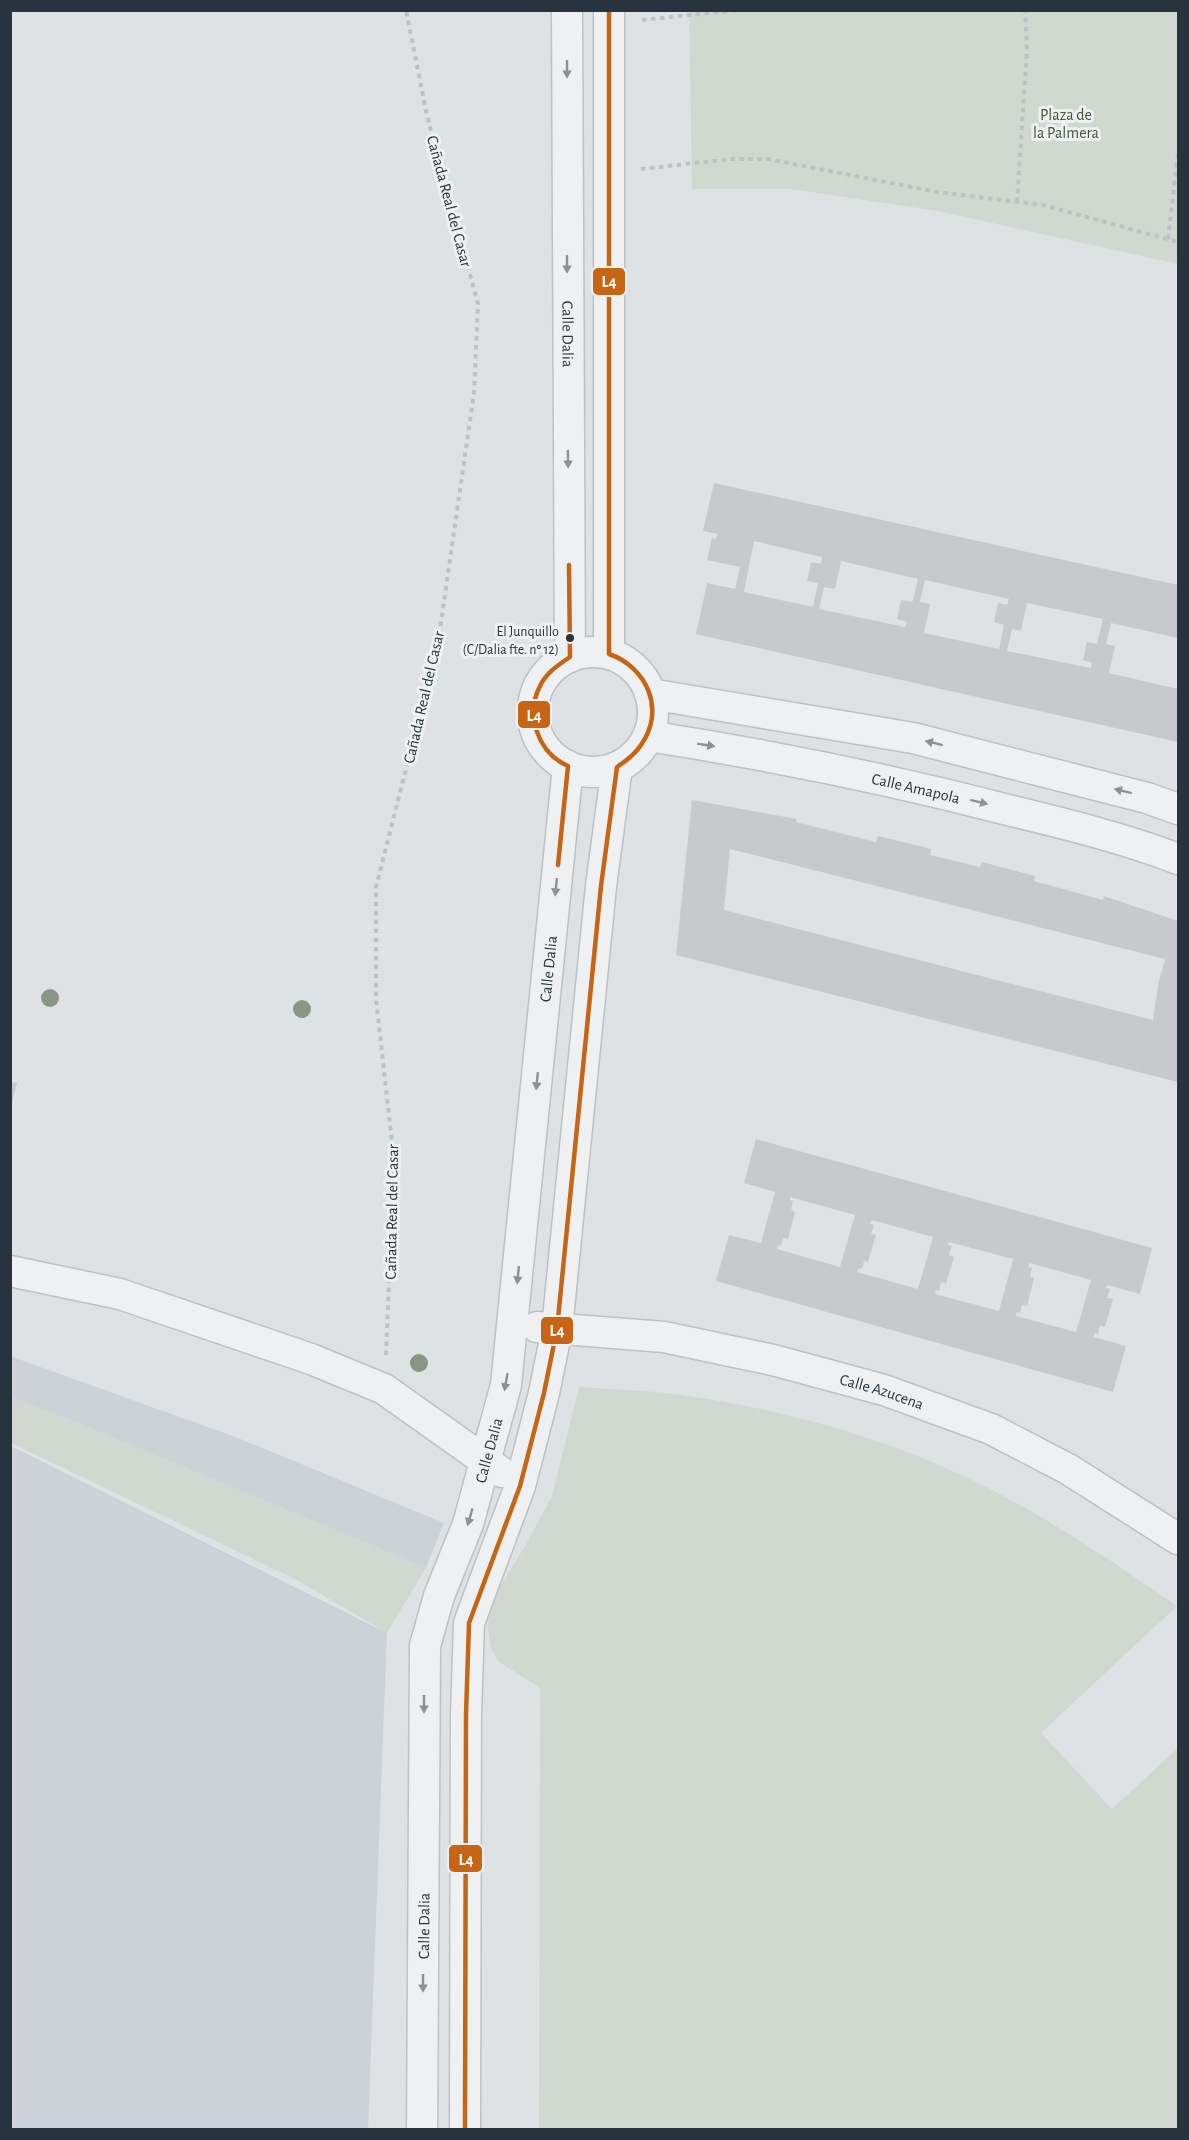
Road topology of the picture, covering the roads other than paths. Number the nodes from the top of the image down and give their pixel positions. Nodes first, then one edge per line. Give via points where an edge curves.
1 (567, 10) edge
2 (609, 16) edge
3 (609, 654) junction
4 (570, 657) junction
5 (650, 694) junction
6 (648, 736) junction
7 (568, 766) junction
8 (617, 767) junction
9 (1179, 809) edge
10 (1179, 859) edge
11 (10, 1271) edge
12 (513, 1324) junction
13 (557, 1329) junction
14 (485, 1461) junction
15 (520, 1486) junction
16 (1179, 1539) edge
17 (422, 2130) edge
18 (465, 2130) edge

1 -> 4 street, Calle Dalia
2 - 3 street
3 - 4 street via 591,651
3 - 5 street via 626,661 639,673
4 - 7 street via 544,676 533,709 540,741 551,755
5 - 6 street via 653,721
9 -> 5 street via 913,738
6 - 8 street via 639,750
6 -> 10 street, Calle Amapola via 903,783 1133,842
7 - 8 street via 596,772
7 -> 12 street, Calle Dalia
8 - 13 street via 601,886
11 - 14 street via 120,1294 311,1359 384,1389
12 - 13 street, Calle Azucena
12 -> 14 street, Calle Dalia via 506,1385
13 - 15 street
13 - 16 street, Calle Azucena via 664,1337 773,1360 884,1390 991,1429 1068,1470
14 - 15 street
14 -> 17 street, Calle Dalia via 468,1524 439,1596 425,1646
15 - 18 street via 469,1623

